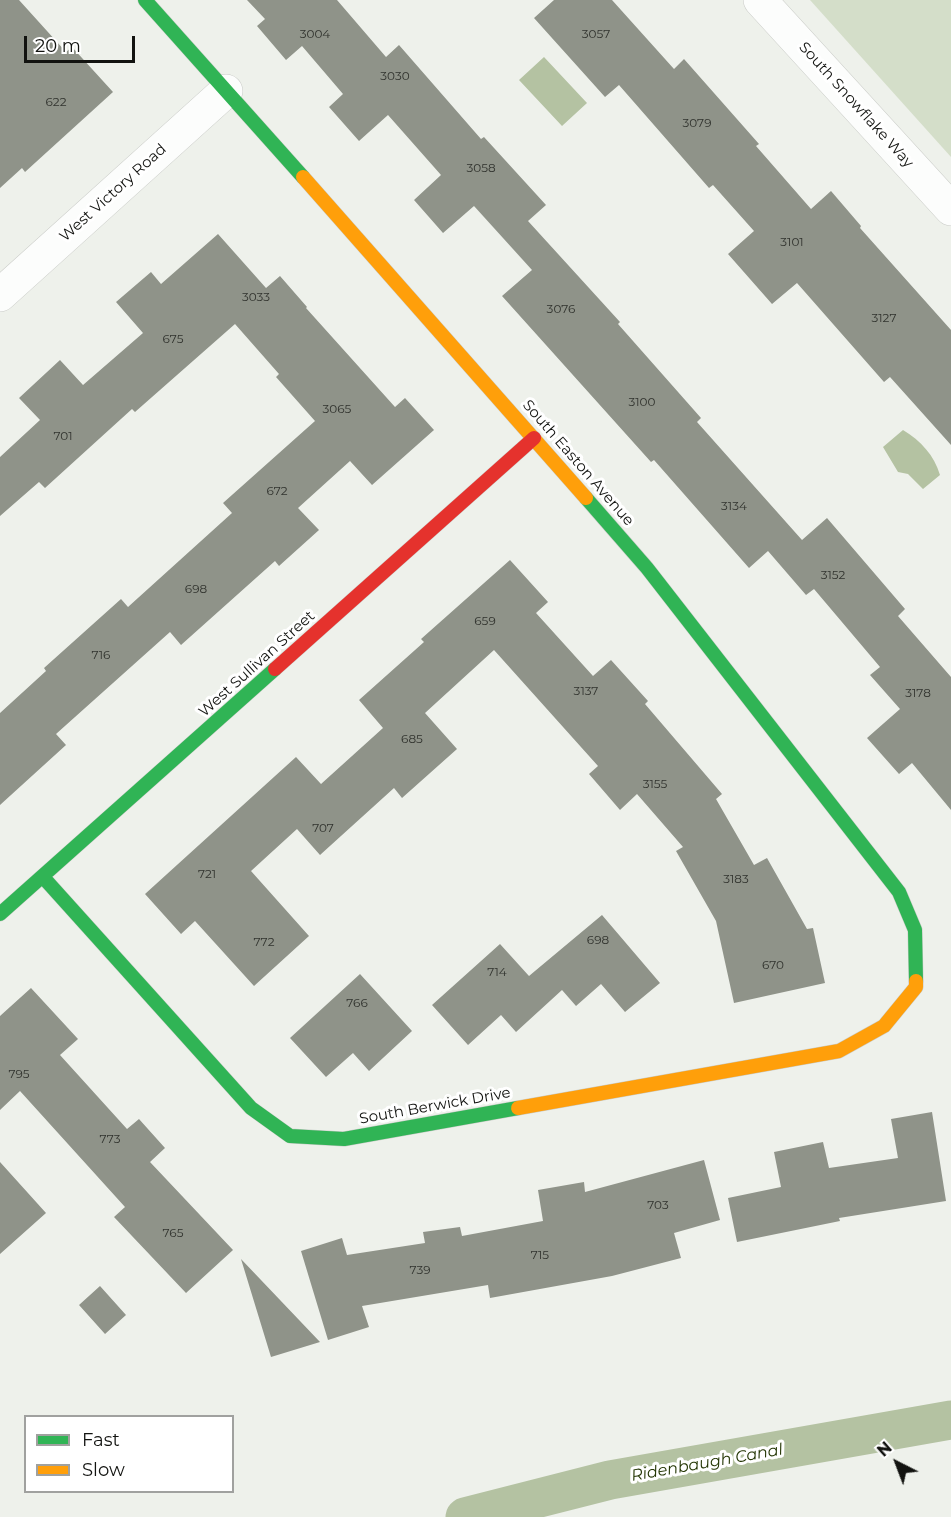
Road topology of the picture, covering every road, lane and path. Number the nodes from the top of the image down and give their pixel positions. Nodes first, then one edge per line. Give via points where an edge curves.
1 (145, 0) edge
2 (760, 0) edge
3 (226, 91) junction
4 (951, 209) edge
5 (0, 295) edge
6 (534, 438) junction
7 (43, 877) junction
8 (0, 914) edge
9 (916, 987) joint

1 - 3 street, South Easton Avenue
2 - 4 street, South Snowflake Way
3 - 5 street, West Victory Road
3 - 6 street, South Easton Avenue
6 - 7 street, West Sullivan Street
6 - 9 street, South Easton Avenue via 648,568 899,892 915,930
7 - 8 street, West Sullivan Street
7 - 9 street, South Berwick Drive via 251,1108 290,1136 344,1139 839,1051 884,1026

